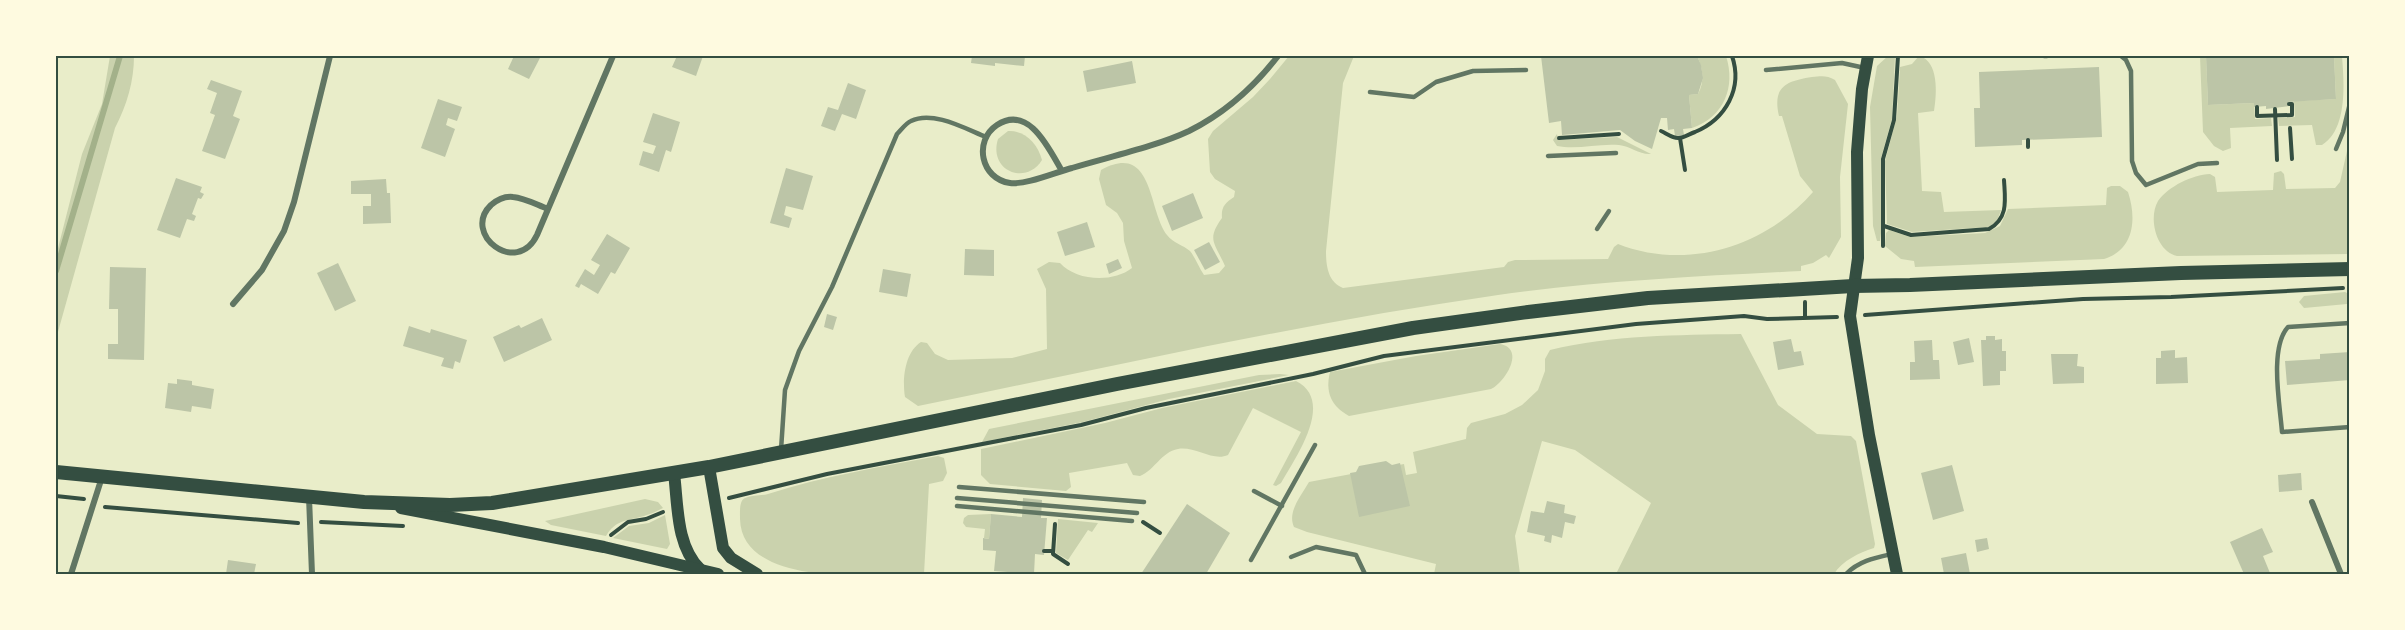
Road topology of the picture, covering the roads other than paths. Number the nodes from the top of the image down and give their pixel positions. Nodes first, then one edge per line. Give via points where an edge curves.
1 (330, 56) edge
2 (613, 56) edge
3 (1278, 56) edge
4 (2121, 56) edge
5 (1866, 62) edge
6 (1526, 70) dead end
7 (1766, 70) dead end
8 (1370, 92) dead end
9 (2349, 102) edge
10 (986, 137) junction
11 (2336, 148) dead end
12 (1616, 153) dead end
13 (1548, 156) dead end
14 (2217, 163) dead end
15 (1062, 171) junction
16 (548, 209) junction
17 (1609, 211) dead end
18 (1597, 229) dead end
19 (2349, 269) edge
20 (1853, 286) junction
21 (233, 304) dead end
22 (2349, 323) edge
23 (2349, 427) edge
24 (1315, 445) dead end
25 (781, 453) junction
26 (709, 467) junction
27 (56, 472) edge
28 (674, 473) junction
29 (102, 477) junction
30 (959, 487) dead end
31 (1254, 491) dead end
32 (309, 496) junction
33 (957, 498) dead end
34 (364, 502) junction
35 (1144, 502) dead end
36 (2312, 502) dead end
37 (957, 506) dead end
38 (1282, 506) junction
39 (1893, 554) junction
40 (1292, 557) dead end
41 (1251, 560) dead end
42 (700, 569) junction
43 (71, 574) edge
44 (312, 574) edge
45 (718, 574) edge
46 (757, 574) edge
47 (1365, 574) edge
48 (1846, 574) edge
49 (1897, 574) edge
50 (2341, 574) edge

1 - 21 street via 284,231 262,270
2 - 16 street
3 - 15 street via 1251,88 1188,132
4 - 14 lane via 2131,71 2132,161 2138,177 2146,185 2198,164
5 - 7 lane
5 - 20 main road via 1857,152 1858,258
6 - 8 lane via 1473,71 1436,82 1414,97
9 - 11 lane
10 - 15 street via 1002,123 1027,123 1041,136
10 - 15 street via 983,159 988,171 998,179 1017,183
10 - 25 lane via 947,121 928,118 912,121 897,134 832,287 799,351 782,403
12 - 13 lane
16 - 16 street via 535,240 521,251 498,249 486,237 485,214 502,198 519,198
17 - 18 lane
19 - 20 main road
20 - 25 main road via 1648,298 1413,328
20 - 39 main road via 1851,333
22 - 23 lane via 2288,327 2283,333 2277,363 2282,432
24 - 38 lane
25 - 26 main road
26 - 28 main road
26 - 46 main road via 723,548 731,558
27 - 29 main road
28 - 34 main road via 492,503
28 - 42 main road via 684,544 690,560
29 - 32 main road
29 - 43 street
30 - 35 lane
31 - 38 lane
32 - 34 main road
32 - 44 street
33 - 37 lane via 1135,517
34 - 42 main road via 500,526
36 - 50 street
38 - 41 lane
39 - 48 lane via 1869,559
39 - 49 main road
40 - 47 lane via 1316,547 1356,555
42 - 45 main road

